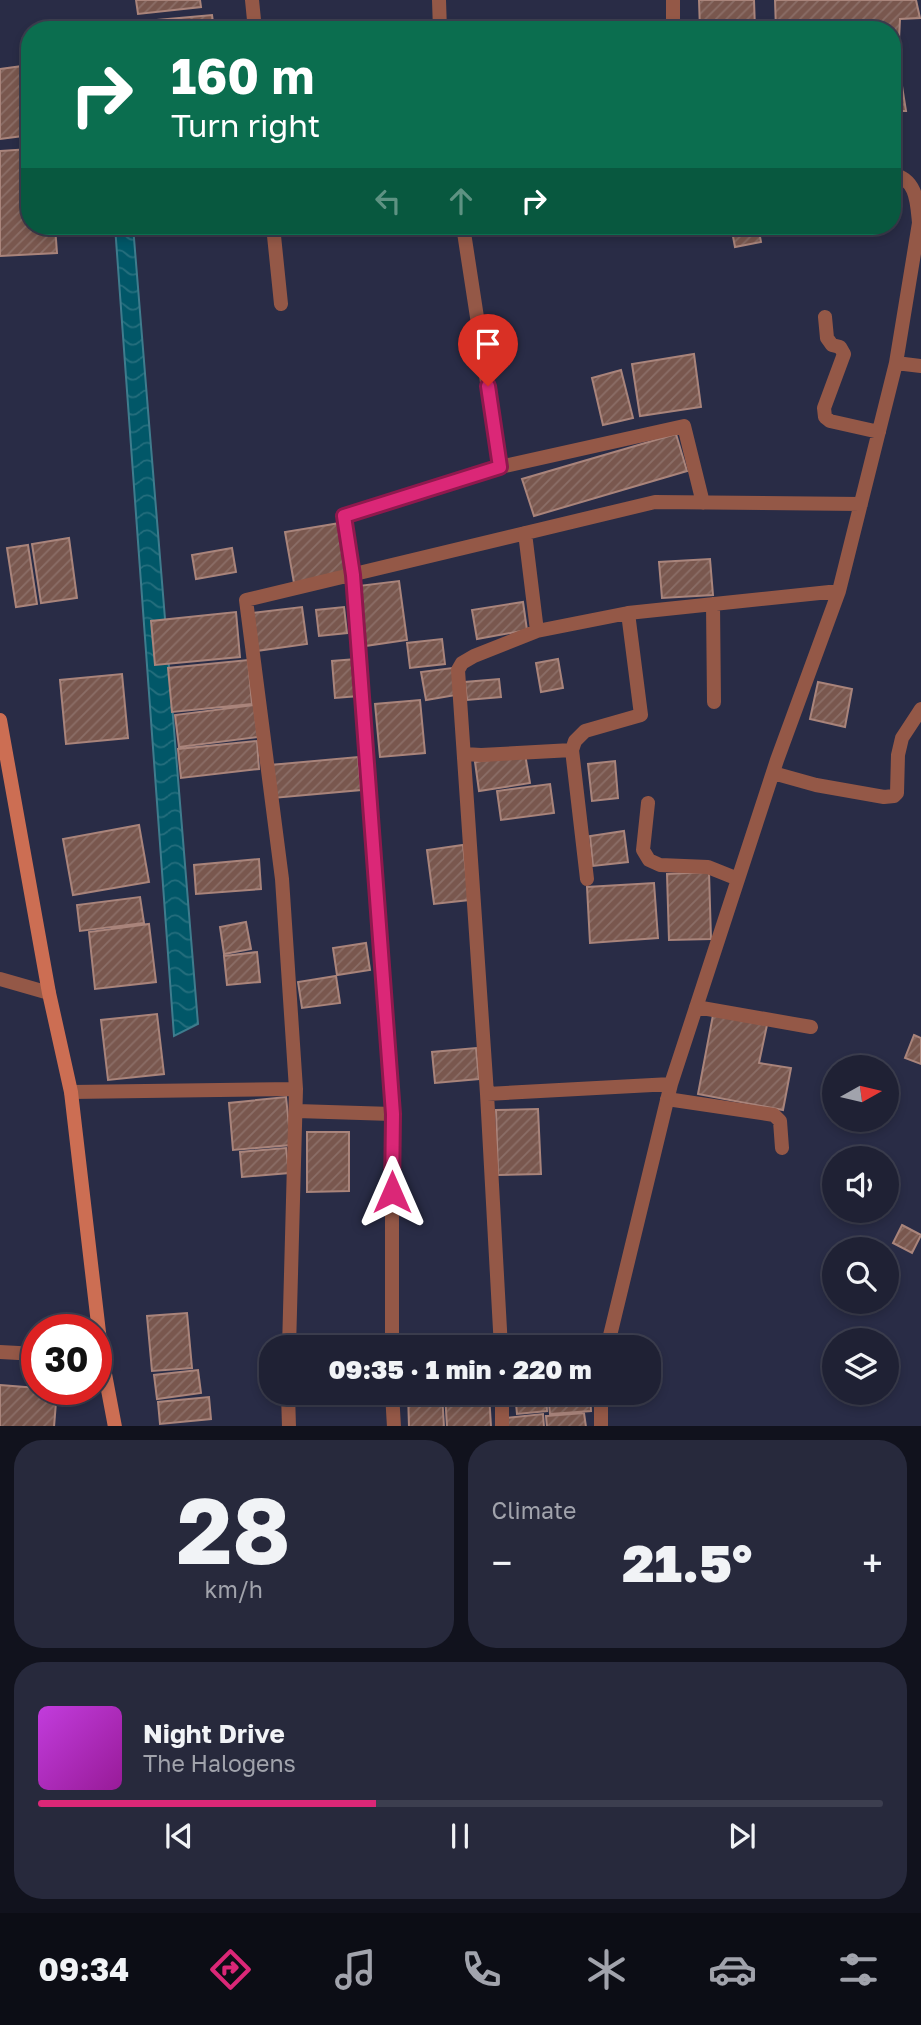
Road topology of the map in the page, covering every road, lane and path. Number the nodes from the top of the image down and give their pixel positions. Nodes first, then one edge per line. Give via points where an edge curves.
1 (252, 0) edge
2 (439, 0) edge
3 (673, 0) edge
4 (253, 21) edge
5 (440, 21) edge
6 (673, 21) edge
7 (901, 177) edge
8 (920, 223) edge
9 (274, 235) edge
10 (464, 235) edge
11 (281, 304) dead end
12 (825, 317) dead end
13 (896, 363) junction
14 (921, 366) edge
15 (879, 432) junction
16 (500, 467) junction
17 (703, 503) junction
18 (861, 504) junction
19 (525, 533) junction
20 (353, 575) junction
21 (839, 592) junction
22 (713, 604) junction
23 (628, 613) junction
24 (537, 631) junction
25 (714, 702) dead end
26 (921, 709) edge
27 (0, 720) edge
28 (572, 750) junction
29 (464, 754) junction
30 (773, 773) junction
31 (648, 803) dead end
32 (587, 879) dead end
33 (738, 879) junction
34 (0, 979) edge
35 (48, 993) junction
36 (696, 1007) junction
37 (811, 1027) dead end
38 (296, 1089) junction
39 (669, 1091) junction
40 (71, 1092) junction
41 (487, 1094) junction
42 (297, 1111) junction
43 (393, 1114) junction
44 (782, 1148) dead end
45 (94, 1314) edge
46 (289, 1335) edge
47 (392, 1335) edge
48 (500, 1335) edge
49 (610, 1335) edge
50 (0, 1352) edge
51 (21, 1353) edge
52 (110, 1405) edge
53 (288, 1405) edge
54 (393, 1405) edge
55 (502, 1405) edge
56 (601, 1405) edge
57 (115, 1426) edge
58 (289, 1426) edge
59 (394, 1426) edge
60 (502, 1426) edge
61 (601, 1426) edge

1 - 4 street
2 - 5 street
3 - 6 street
7 - 8 street via 917,195
8 - 13 street
9 - 11 street
10 - 16 street
12 - 15 street via 827,338 844,354 824,408 825,417
13 - 14 street
13 - 15 street
15 - 18 street
16 - 17 street via 684,426
16 - 20 street via 344,516
17 - 18 street
17 - 19 street via 655,502
18 - 21 street
19 - 20 street
19 - 24 street
20 - 38 street via 246,600 282,879
20 - 43 street
21 - 22 street
21 - 30 street
22 - 23 street
22 - 25 street
23 - 24 street
23 - 28 street via 641,715 585,731
24 - 29 street via 462,663 458,670
26 - 30 street via 902,738 894,796 816,785
27 - 35 main road
28 - 29 street
28 - 32 street
29 - 41 street
30 - 33 street
31 - 33 street via 643,850 649,860 660,865 708,867
33 - 36 street
34 - 35 street
35 - 40 main road
36 - 37 street
36 - 39 street
38 - 40 street
38 - 42 street
39 - 41 street
39 - 44 street via 774,1115 780,1121
39 - 49 street
40 - 45 main road
41 - 48 street
42 - 43 street
42 - 46 street
43 - 47 street
50 - 51 street
52 - 57 main road
53 - 58 street
54 - 59 street
55 - 60 street
56 - 61 street

